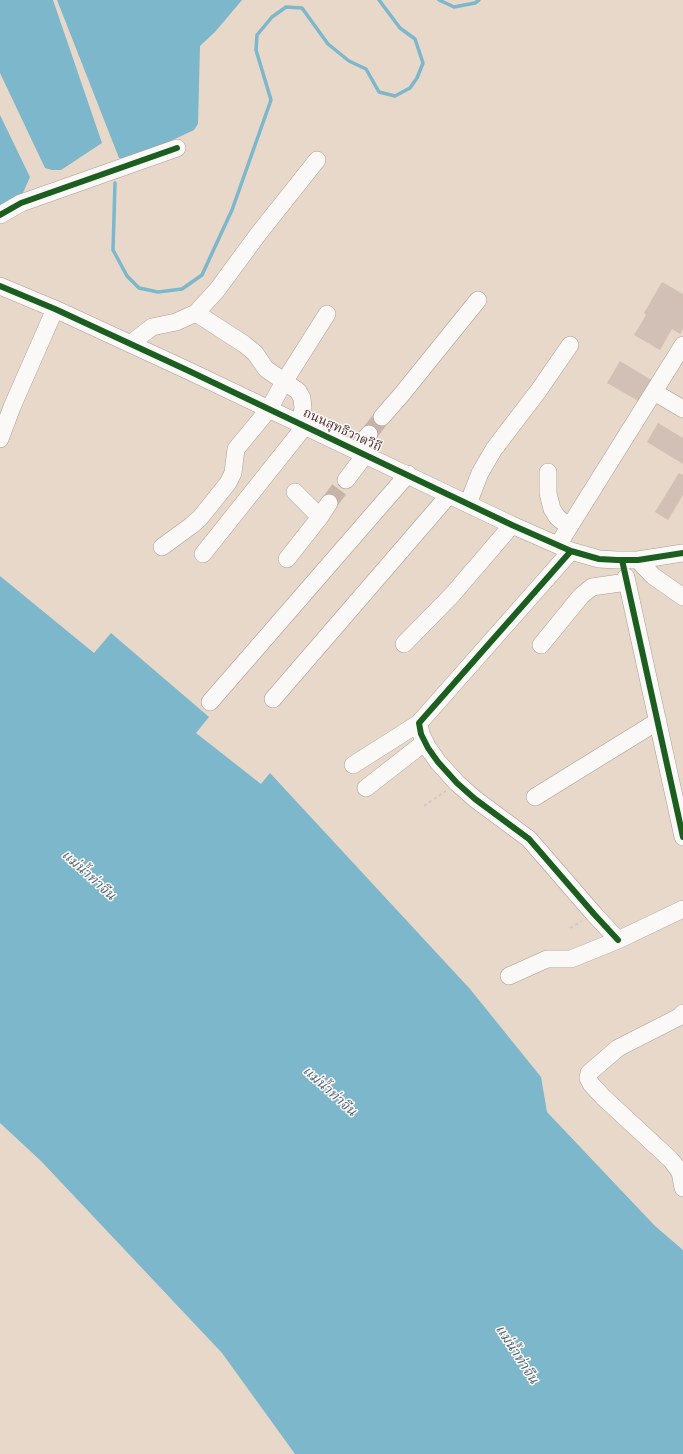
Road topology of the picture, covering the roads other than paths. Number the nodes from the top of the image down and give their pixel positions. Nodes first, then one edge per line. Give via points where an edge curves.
1 (177, 148) dead end
2 (317, 160) dead end
3 (0, 215) edge
4 (0, 286) edge
5 (478, 300) dead end
6 (55, 309) junction
7 (196, 313) junction
8 (327, 314) dead end
9 (130, 344) junction
10 (570, 345) dead end
11 (683, 346) edge
12 (284, 382) junction
13 (654, 392) junction
14 (270, 409) junction
15 (683, 409) edge
16 (382, 417) tunnel mouth
17 (303, 425) junction
18 (368, 434) tunnel mouth
19 (0, 439) edge
20 (361, 453) junction
21 (548, 472) dead end
22 (408, 474) junction
23 (346, 480) tunnel mouth
24 (295, 492) dead end
25 (449, 494) junction
26 (468, 504) junction
27 (512, 525) junction
28 (569, 526) junction
29 (162, 547) dead end
30 (565, 548) junction
31 (203, 554) dead end
32 (683, 554) edge
33 (287, 559) dead end
34 (628, 573) junction
35 (653, 576) junction
36 (683, 597) edge
37 (404, 644) dead end
38 (541, 645) dead end
39 (273, 699) dead end
40 (210, 702) dead end
41 (658, 721) junction
42 (419, 723) junction
43 (425, 742) junction
44 (354, 765) dead end
45 (366, 788) dead end
46 (535, 797) dead end
47 (680, 811) edge
48 (683, 836) edge
49 (683, 909) edge
50 (618, 940) junction
51 (509, 976) dead end
52 (683, 1013) edge
53 (683, 1188) edge

1 - 3 street via 21,203
2 - 7 street via 258,233 217,290
4 - 6 street, ถนนสุทธิวาตวิถี
5 - 16 street
6 - 9 street, ถนนสุทธิวาตวิถี
6 - 19 street
7 - 9 street via 176,322 152,327
7 - 12 street via 244,344 255,353 266,369
8 - 12 street
9 - 14 street, ถนนสุทธิวาตวิถี
10 - 26 street via 494,450 480,473
11 - 13 street
12 - 14 street
12 - 17 street via 298,391 302,398
13 - 15 street
13 - 28 street
14 - 17 street, ถนนสุทธิวาตวิถี
14 - 29 street via 236,449 233,473 228,483 200,518
17 - 20 street, ถนนสุทธิวาตวิถี
17 - 31 street
18 - 20 street
20 - 22 street, ถนนสุทธิวาตวิถี
20 - 23 street
21 - 28 street via 548,493 552,509 557,517
22 - 25 street, ถนนสุทธิวาตวิถี
22 - 40 street
24 - 33 street via 325,510
25 - 26 street, ถนนสุทธิวาตวิถี
25 - 39 street
26 - 27 street, ถนนสุทธิวาตวิถี
27 - 30 street, ถนนสุทธิวาตวิถี
27 - 37 street via 452,595
28 - 30 street
30 - 34 street, ถนนสุทธิวาตวิถี via 599,558
30 - 42 street
32 - 34 street, ถนนสุทธิวาตวิถี
34 - 35 street
34 - 35 street via 636,584
34 - 38 street via 592,587 581,596
34 - 41 street
35 - 36 street
41 - 46 street
41 - 47 street
42 - 43 street
42 - 44 street
43 - 45 street
43 - 50 street via 438,762 457,783 530,839
47 - 48 street
49 - 50 street
50 - 51 street via 571,959 547,959
52 - 53 street via 618,1048 589,1073 588,1078 603,1097 671,1160 680,1172

